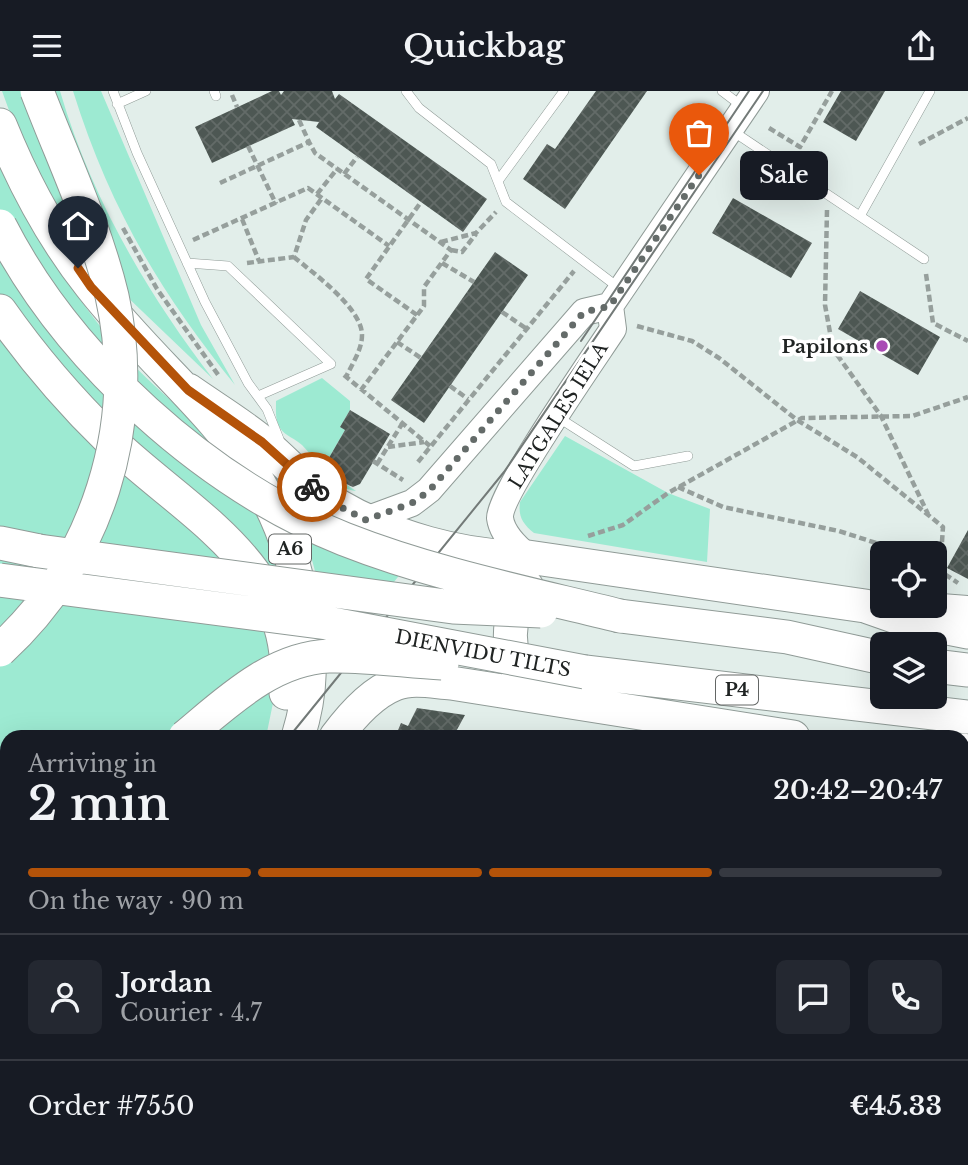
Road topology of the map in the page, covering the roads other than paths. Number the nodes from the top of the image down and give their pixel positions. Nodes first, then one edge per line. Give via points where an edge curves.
1 (37, 91) edge
2 (113, 91) edge
3 (146, 91) edge
4 (406, 91) edge
5 (565, 91) edge
6 (722, 91) edge
7 (930, 91) edge
8 (117, 104) junction
9 (743, 109) edge
10 (0, 125) edge
11 (498, 181) junction
12 (860, 216) junction
13 (0, 226) edge
14 (925, 259) road end
15 (187, 263) junction
16 (615, 297) junction
17 (0, 311) edge
18 (188, 390) junction
19 (258, 396) junction
20 (557, 417) junction
21 (688, 456) dead end
22 (297, 475) junction
23 (366, 520) junction
24 (0, 543) edge
25 (528, 557) junction
26 (611, 571) junction
27 (0, 580) edge
28 (870, 605) edge
29 (947, 607) edge
30 (968, 609) edge
31 (620, 615) junction
32 (902, 618) edge
33 (968, 632) edge
34 (0, 650) edge
35 (870, 654) edge
36 (947, 668) edge
37 (968, 670) edge
38 (585, 672) junction
39 (548, 700) junction
40 (968, 717) edge
41 (194, 730) edge
42 (277, 730) edge
43 (300, 730) edge
44 (343, 730) edge
45 (725, 730) edge

1 - 34 highway, bridge via 112,297 120,355 120,407 107,478 86,537 40,609
2 - 8 lane
3 - 8 lane
4 - 11 lane via 419,108 491,163
5 - 11 lane
6 - 9 lane
7 - 12 lane
8 - 15 lane
9 - 12 lane via 828,195
9 - 16 street, LATGALES IELA
10 - 18 highway, A6 via 38,207 91,287
11 - 16 lane via 506,202 582,263
12 - 14 lane
13 - 31 highway, bridge via 42,293 95,361 163,426 225,474 303,519 381,552 457,576
15 - 19 lane
15 - 19 lane via 228,266 331,364
16 - 20 street, LATGALES IELA via 613,329
16 - 23 street, LATGALES IELA via 584,312 429,491 412,503
17 - 42 highway via 65,395 112,442 213,527 257,575 283,636 288,675
18 - 22 highway via 262,442
18 - 43 highway, A6 via 262,484 290,548 311,665
19 - 22 lane
20 - 21 lane via 634,466
20 - 25 street, LATGALES IELA via 515,479 502,508 500,520 505,531
22 - 23 highway via 333,503
23 - 25 highway via 445,547
24 - 31 highway, DIENVIDU TILTS, bridge via 453,607
25 - 26 highway
26 - 28 highway
26 - 39 highway via 546,573 518,599 510,624 512,652 525,683
27 - 38 highway, DIENVIDU TILTS, bridge via 327,623
29 - 30 street
31 - 35 highway, DIENVIDU TILTS via 787,637
32 - 33 highway
36 - 37 highway
38 - 40 highway, DIENVIDU TILTS / P4
38 - 41 highway, P4, bridge via 327,656 299,662 250,685
39 - 44 highway via 415,680 395,684 373,698
39 - 45 highway

